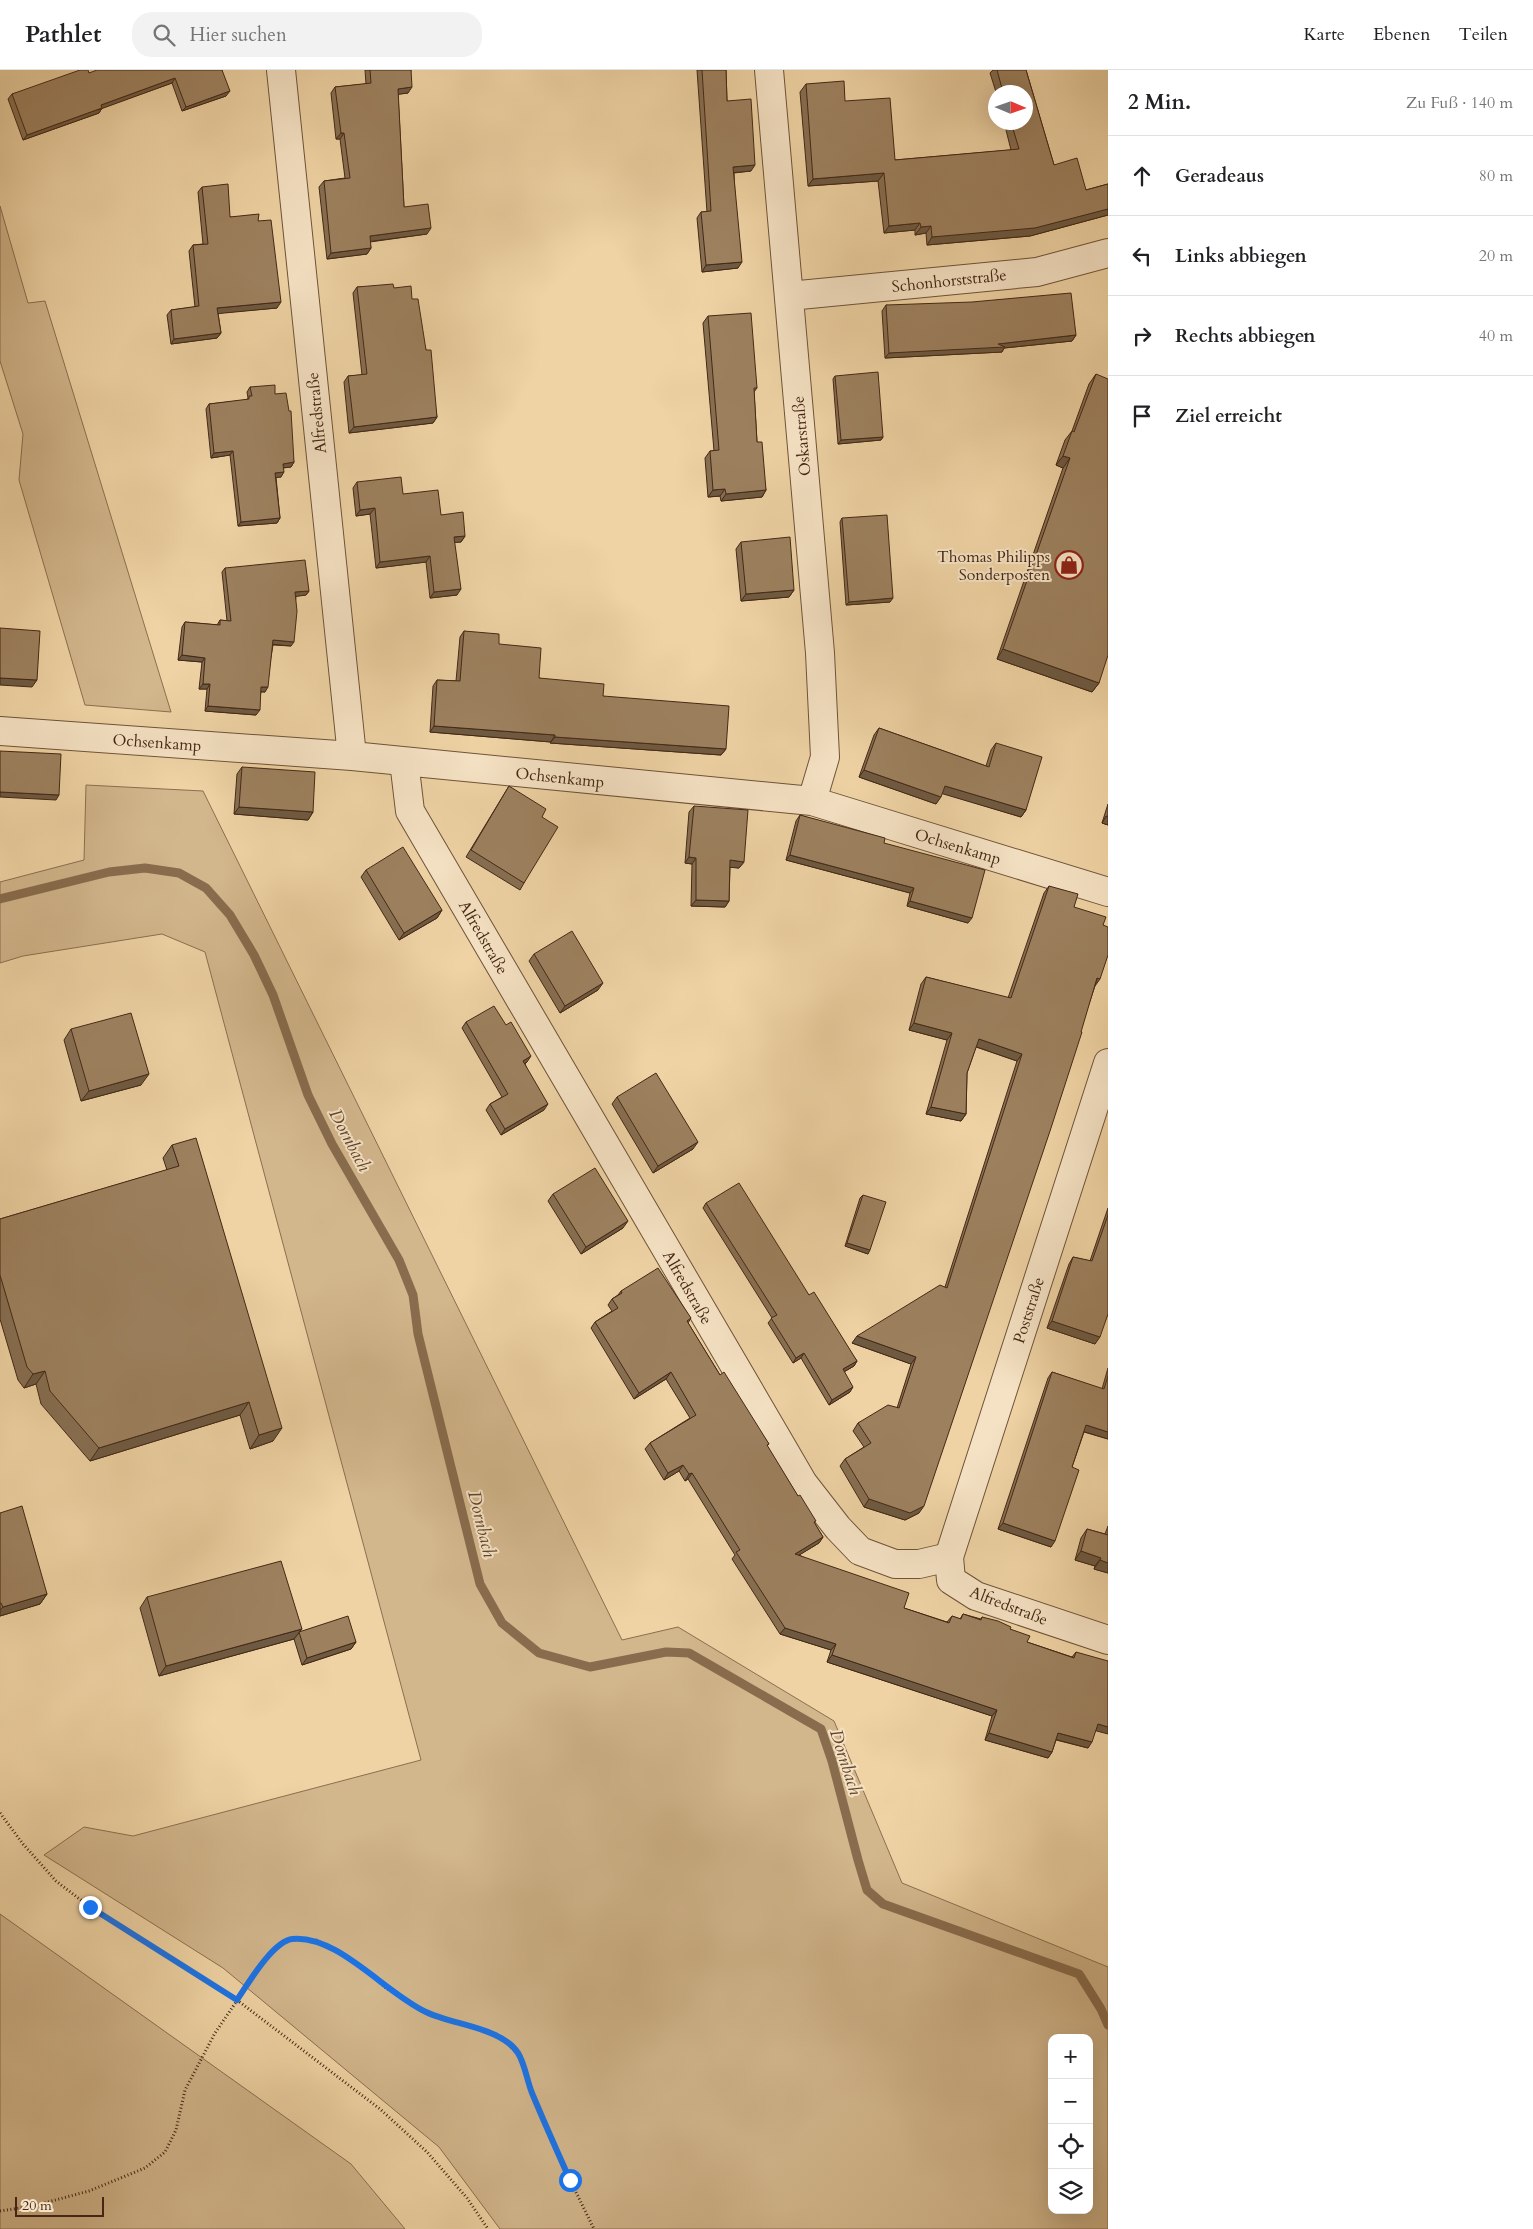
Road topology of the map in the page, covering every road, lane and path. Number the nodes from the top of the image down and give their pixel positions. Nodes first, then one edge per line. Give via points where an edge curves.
1 (281, 70) edge
2 (769, 70) edge
3 (1108, 253) edge
4 (789, 296) junction
5 (0, 731) edge
6 (352, 756) junction
7 (404, 762) junction
8 (812, 801) junction
9 (1108, 892) edge
10 (1108, 1064) edge
11 (949, 1557) junction
12 (1108, 1640) edge
13 (0, 1813) edge
14 (237, 2000) junction
15 (0, 2211) edge
16 (488, 2229) edge
17 (594, 2229) edge

1 - 6 street, Alfredstraße
2 - 4 street, Oskarstraße
3 - 4 street, Schonhorststraße via 1037,272
4 - 8 street, Oskarstraße via 820,653 825,757
5 - 6 street, Ochsenkamp
6 - 7 street, Ochsenkamp
7 - 8 street, Ochsenkamp
7 - 11 street, Alfredstraße via 410,811 803,1483 860,1551 895,1564 919,1564
8 - 9 street, Ochsenkamp
10 - 11 street, Poststraße
11 - 12 street, Alfredstraße via 951,1580 976,1596
13 - 14 path via 56,1881 90,1907
14 - 15 path via 184,2090 176,2130 165,2152 145,2168 89,2191
14 - 16 path via 387,2116 427,2152 467,2198
14 - 17 path via 268,1955 290,1939 316,1940 348,1957 386,1988 426,2012 486,2031 504,2041 518,2053 539,2109

